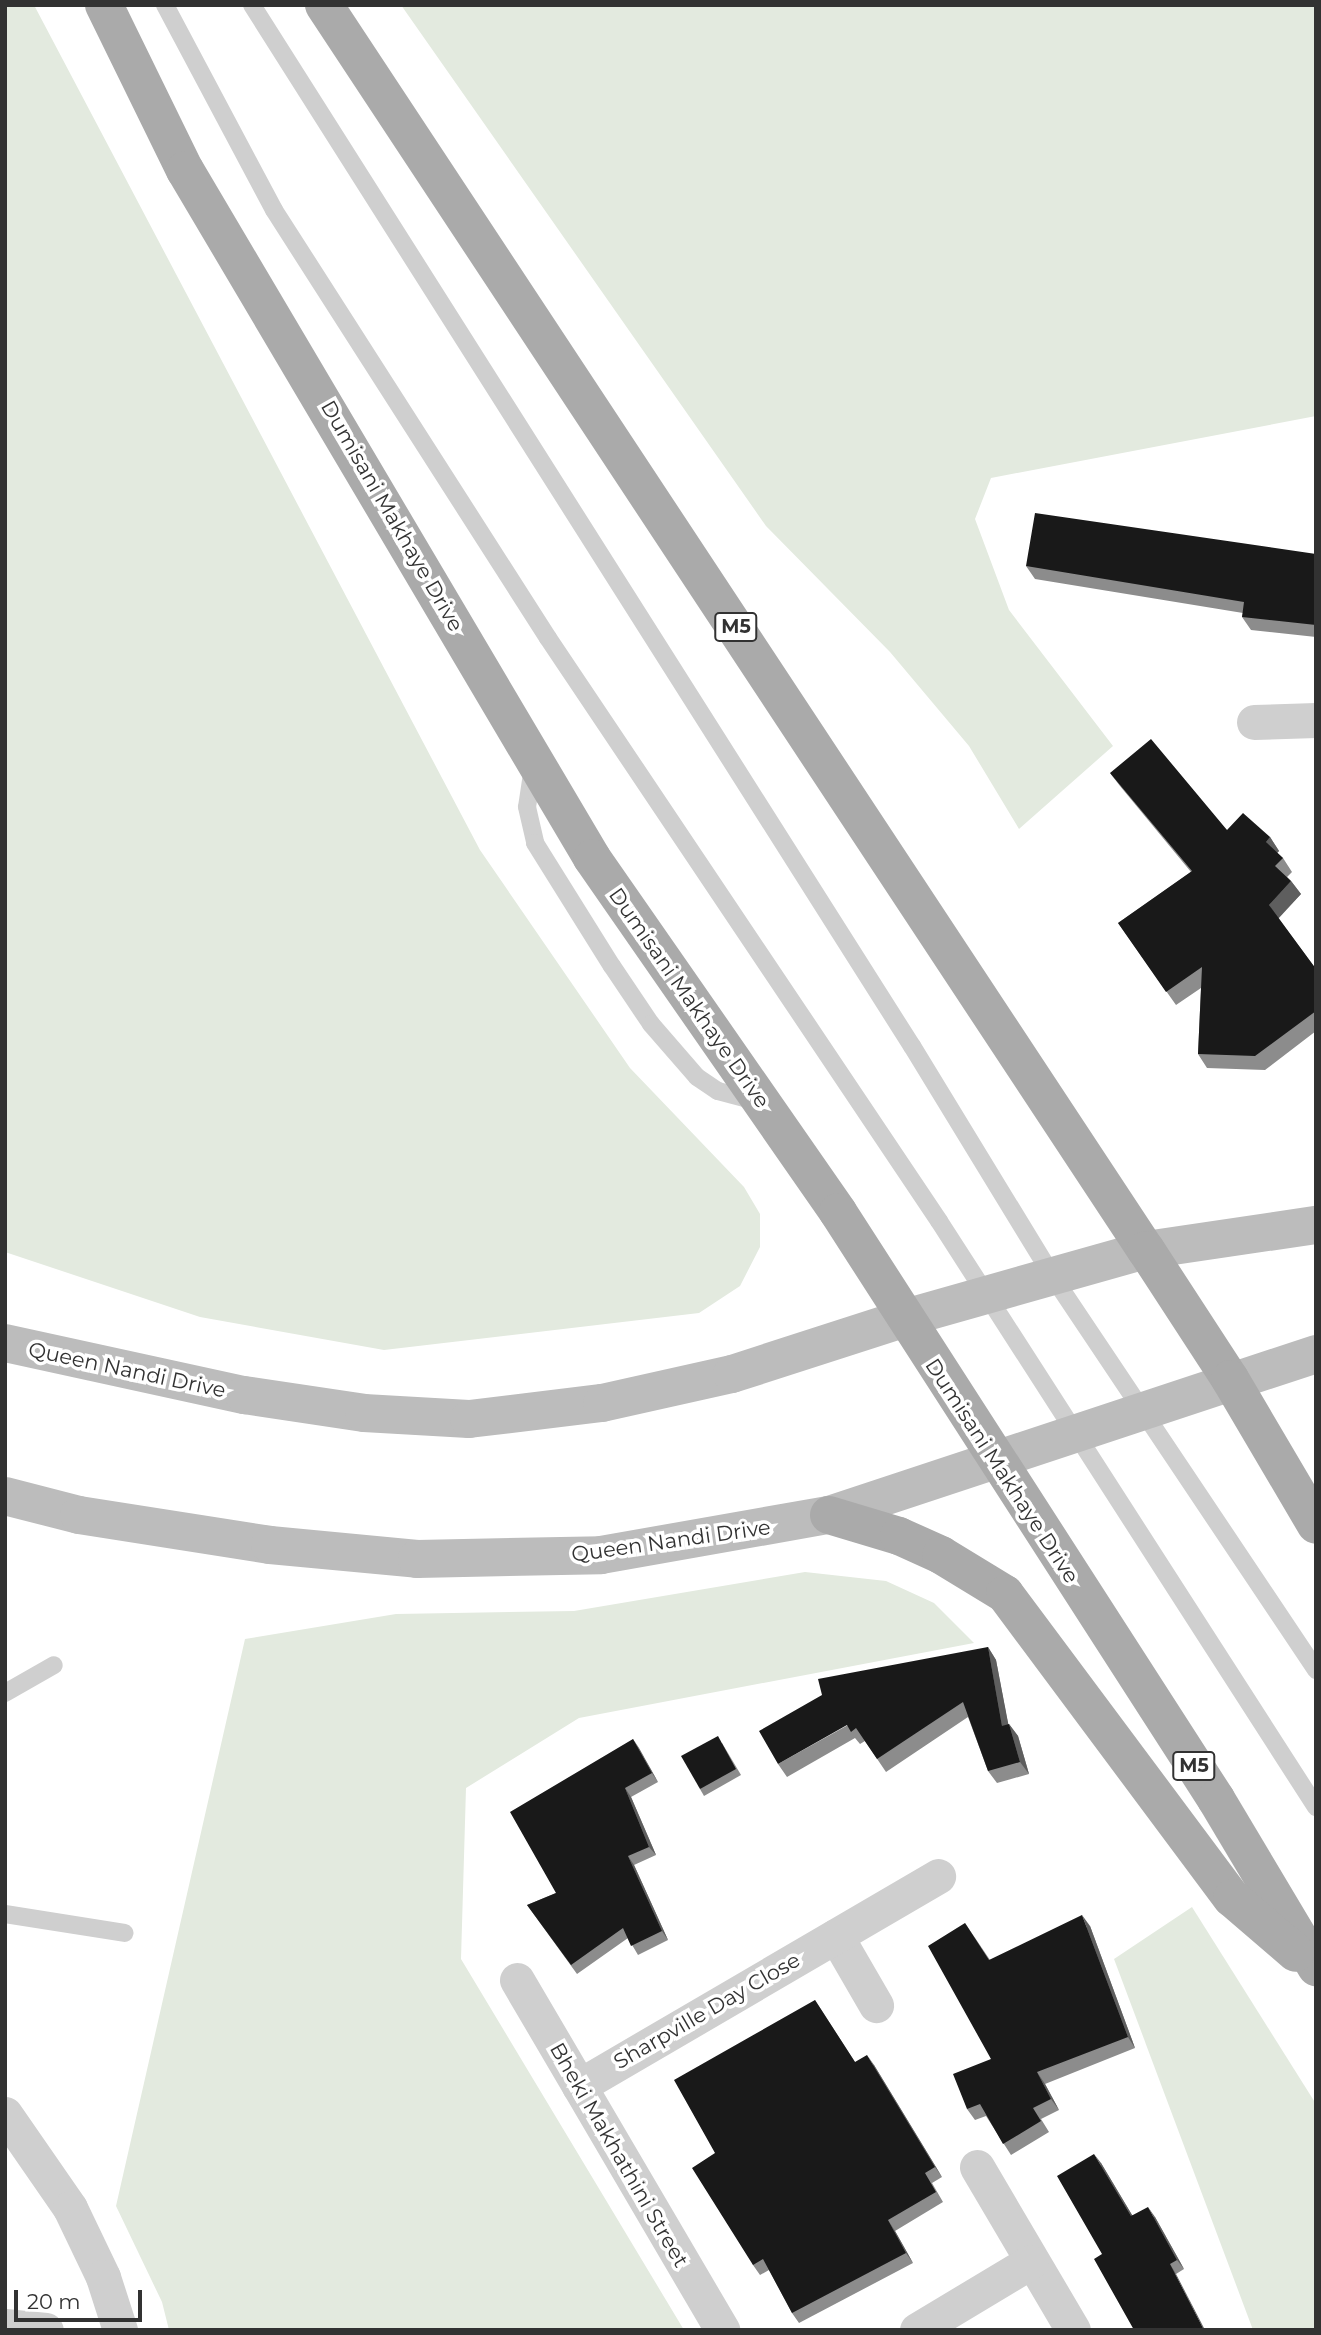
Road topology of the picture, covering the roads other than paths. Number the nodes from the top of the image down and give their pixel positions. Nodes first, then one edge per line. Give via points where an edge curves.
1 (104, 5) edge
2 (165, 5) edge
3 (252, 5) edge
4 (324, 5) edge
5 (1316, 720) edge
6 (1254, 722) dead end
7 (1316, 1224) edge
8 (1146, 1250) junction
9 (1052, 1277) junction
10 (986, 1294) junction
11 (905, 1318) junction
12 (5, 1343) edge
13 (1316, 1354) edge
14 (1230, 1379) junction
15 (1143, 1408) junction
16 (1075, 1431) junction
17 (993, 1458) junction
18 (5, 1496) edge
19 (829, 1515) junction
20 (1316, 1525) edge
21 (54, 1665) dead end
22 (1316, 1670) edge
23 (5, 1693) edge
24 (1316, 1807) edge
25 (938, 1876) dead end
26 (5, 1914) edge
27 (125, 1933) dead end
28 (835, 1936) junction
29 (1316, 1969) edge
30 (517, 1980) dead end
31 (876, 2005) dead end
32 (579, 2086) junction
33 (5, 2114) edge
34 (977, 2167) dead end
35 (1030, 2262) junction
36 (5, 2326) edge
37 (46, 2330) edge
38 (120, 2330) edge
39 (722, 2330) edge
40 (917, 2330) edge
41 (1073, 2330) edge

1 - 11 main road, Dumisani Makhaye Drive / M5 via 185,170 592,858
2 - 10 lane via 274,210 563,660
3 - 9 lane via 933,1080
4 - 8 main road, M5
5 - 6 street
7 - 8 main road, Queen Nandi Drive
8 - 9 main road, Queen Nandi Drive
8 - 14 main road, M5
9 - 10 main road, Queen Nandi Drive
9 - 15 lane
10 - 11 main road, Queen Nandi Drive
10 - 16 lane
11 - 12 main road, Queen Nandi Drive via 732,1374 602,1403 469,1419 364,1413 244,1395
11 - 17 main road, Dumisani Makhaye Drive / M5
13 - 14 main road, Queen Nandi Drive
14 - 15 main road, Queen Nandi Drive
14 - 20 main road, M5
15 - 16 main road, Queen Nandi Drive
15 - 22 lane
16 - 17 main road, Queen Nandi Drive
16 - 24 lane
17 - 19 main road, Queen Nandi Drive
17 - 29 main road, Dumisani Makhaye Drive / M5 via 1216,1799
18 - 19 main road, Queen Nandi Drive via 79,1516 417,1559 601,1555
19 - 29 main road via 899,1536 1005,1594 1232,1898
21 - 23 lane
25 - 28 street, Sharpville Day Close
26 - 27 lane
28 - 31 street
28 - 32 street, Sharpville Day Close
30 - 32 street, Bheki Makhathini Street
32 - 39 street, Bheki Makhathini Street
33 - 38 street via 70,2208 103,2277
34 - 35 street
35 - 40 street
35 - 41 street
36 - 37 street

